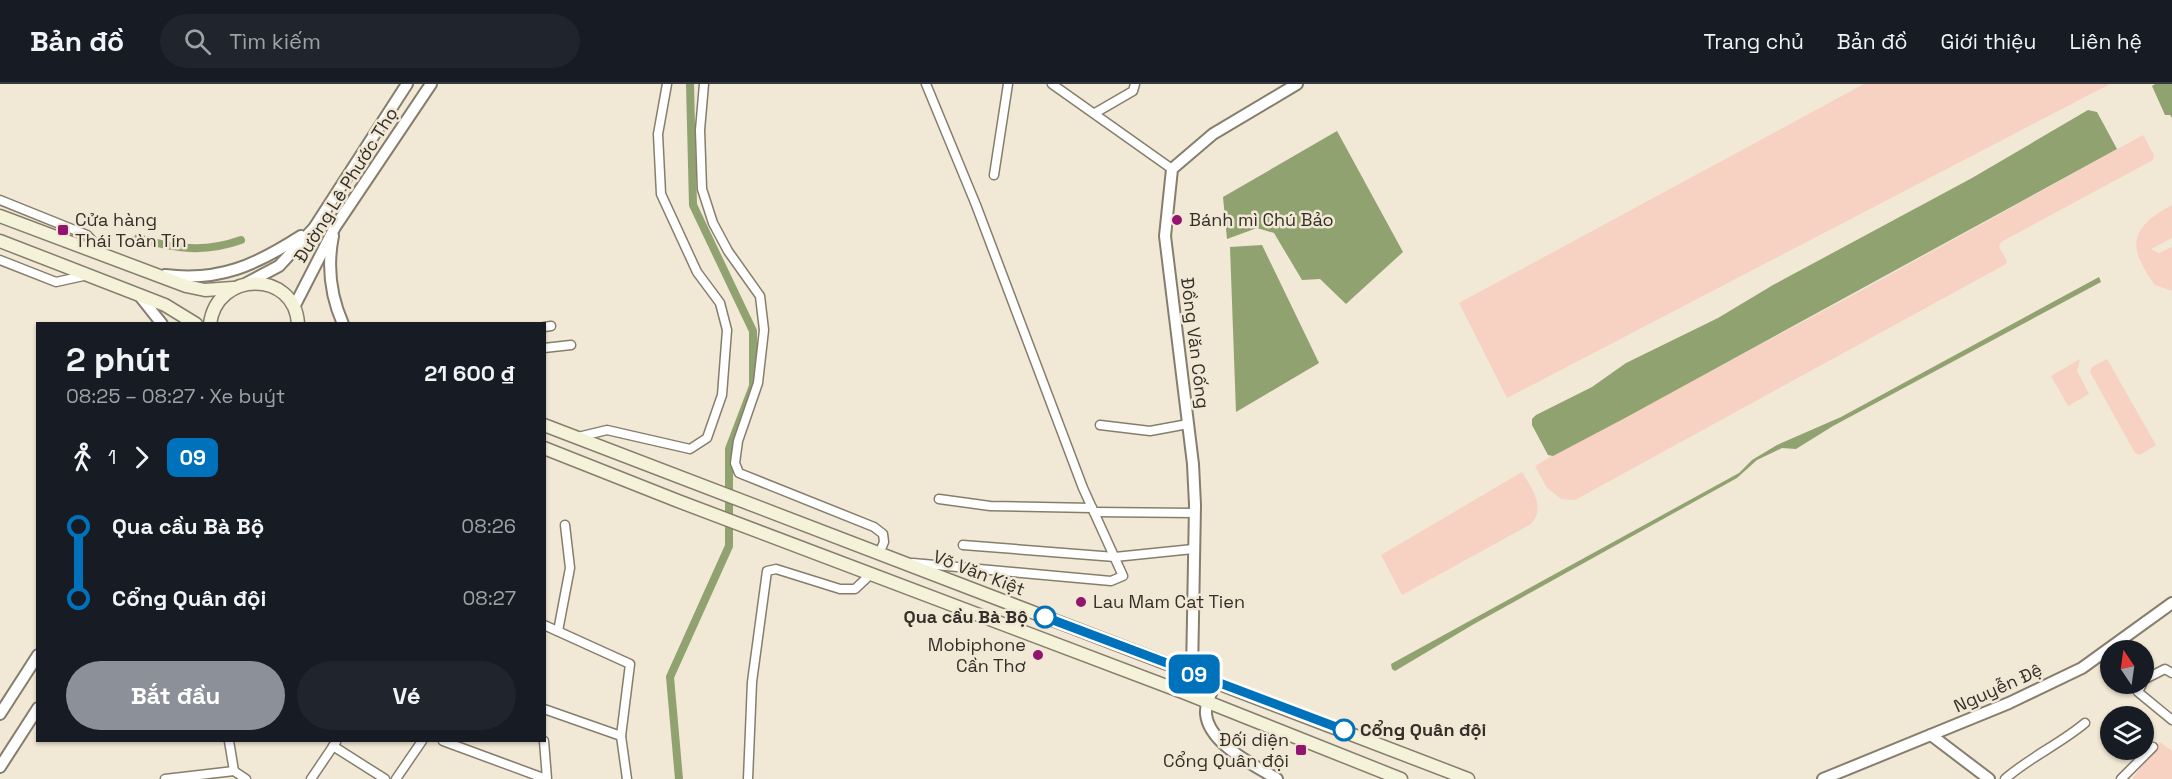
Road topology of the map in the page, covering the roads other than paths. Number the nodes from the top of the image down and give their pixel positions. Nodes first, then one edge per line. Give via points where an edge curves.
1 (407, 84) edge
2 (431, 84) edge
3 (667, 84) edge
4 (704, 84) edge
5 (926, 84) edge
6 (1008, 84) edge
7 (1052, 84) edge
8 (1135, 84) edge
9 (1298, 84) edge
10 (1095, 113) junction
11 (1172, 169) junction
12 (993, 175) dead end
13 (0, 200) edge
14 (0, 216) edge
15 (335, 227) junction
16 (314, 228) junction
17 (0, 241) edge
18 (106, 256) junction
19 (0, 260) edge
20 (154, 274) junction
21 (88, 275) junction
22 (247, 283) junction
23 (233, 288) junction
24 (139, 295) junction
25 (294, 307) junction
26 (160, 322) edge
27 (194, 322) edge
28 (210, 322) edge
29 (300, 322) edge
30 (342, 322) edge
31 (571, 345) dead end
32 (546, 348) edge
33 (1188, 424) junction
34 (1100, 425) dead end
35 (546, 426) edge
36 (578, 438) junction
37 (546, 449) edge
38 (939, 499) dead end
39 (1093, 510) junction
40 (1195, 513) junction
41 (565, 525) dead end
42 (963, 545) dead end
43 (1193, 549) junction
44 (879, 554) junction
45 (1115, 557) junction
46 (901, 562) junction
47 (871, 574) junction
48 (2172, 603) edge
49 (546, 626) edge
50 (558, 631) junction
51 (2127, 640) edge
52 (36, 658) edge
53 (2100, 658) edge
54 (2172, 673) edge
55 (1192, 674) junction
56 (2154, 675) edge
57 (1216, 682) junction
58 (1185, 693) junction
59 (2140, 694) edge
60 (1207, 704) junction
61 (546, 710) edge
62 (36, 711) edge
63 (0, 714) edge
64 (2172, 720) edge
65 (2085, 723) dead end
66 (1931, 735) junction
67 (621, 736) junction
68 (229, 742) edge
69 (421, 742) edge
70 (446, 742) edge
71 (544, 742) edge
72 (334, 743) edge
73 (2139, 760) edge
74 (0, 767) edge
75 (234, 771) junction
76 (165, 779) edge
77 (228, 779) edge
78 (246, 779) edge
79 (312, 779) edge
80 (385, 779) edge
81 (396, 779) edge
82 (547, 779) edge
83 (627, 779) edge
84 (747, 779) edge
85 (1277, 779) edge
86 (1401, 779) edge
87 (1468, 779) edge
88 (1823, 779) edge
89 (1989, 779) edge
90 (2005, 779) edge
91 (2121, 779) edge

1 - 16 street, Đường Lê Phước Thọ
2 - 15 street, Đường Lê Phước Thọ
3 - 36 street via 658,134 661,194 697,272 720,303 727,330 722,394 707,438 690,449 607,430
4 - 44 street via 700,130 702,189 713,223 759,296 764,330 758,383 738,441 735,463 739,473 874,527 883,534
5 - 39 street
6 - 12 street
7 - 10 street
8 - 10 street via 1133,91
9 - 11 street via 1213,134
10 - 11 street
11 - 33 street, Đồng Văn Cống via 1165,236
13 - 18 street via 87,235
14 - 18 main road
15 - 25 street, Đường Lê Phước Thọ
15 - 30 street via 331,248 332,293
16 - 20 street via 263,260 235,270 200,277
16 - 22 street, Đường Lê Phước Thọ via 279,266
17 - 21 main road
18 - 20 main road
19 - 21 street via 56,282
20 - 23 main road via 205,290
21 - 24 main road
22 - 23 main road
22 - 25 main road via 274,287
23 - 28 main road via 214,308
24 - 26 street
24 - 27 main road
25 - 29 main road
31 - 32 street
33 - 34 street via 1150,431
33 - 40 street, Đồng Văn Cống
35 - 36 main road, Võ Văn Kiệt
36 - 44 main road, Võ Văn Kiệt
37 - 47 main road
38 - 39 street via 990,506
39 - 40 street
39 - 45 street
40 - 43 street, Đồng Văn Cống
41 - 50 street via 570,568
42 - 45 street
43 - 45 street
43 - 55 street, Đồng Văn Cống
44 - 46 main road, Võ Văn Kiệt
45 - 46 street via 1123,576 1111,581
46 - 55 main road, Võ Văn Kiệt
47 - 58 main road
47 - 84 street via 855,589 840,589 776,569 767,571 752,682
48 - 51 street, Nguyễn Đệ
49 - 50 street
50 - 67 street via 630,664
52 - 63 street
53 - 66 street, Nguyễn Đệ via 2009,703
54 - 56 street via 2165,669
55 - 57 main road, Võ Văn Kiệt
55 - 58 street, Đồng Văn Cống
57 - 60 street
57 - 87 main road, Võ Văn Kiệt
58 - 60 main road
59 - 64 street
60 - 85 street via 1208,722 1216,736
60 - 86 main road
61 - 67 street
62 - 74 street
65 - 90 street
66 - 88 street, Nguyễn Đệ
66 - 89 street
67 - 83 street
68 - 75 street
69 - 81 street
70 - 82 street
71 - 82 street
72 - 79 street
72 - 80 street
73 - 91 street
75 - 76 street
75 - 77 street
75 - 78 street

